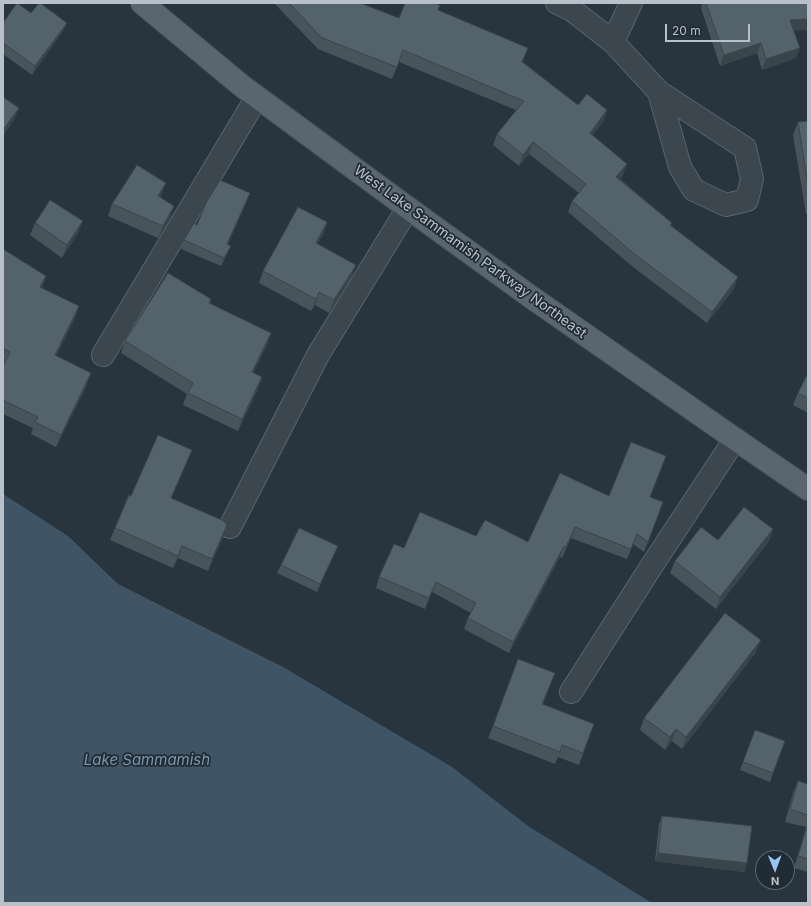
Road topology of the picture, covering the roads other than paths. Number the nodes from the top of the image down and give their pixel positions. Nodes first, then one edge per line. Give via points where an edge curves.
1 (142, 3) edge
2 (557, 3) edge
3 (631, 3) edge
4 (613, 42) junction
5 (659, 92) junction
6 (257, 97) junction
7 (408, 208) junction
8 (103, 355) dead end
9 (735, 439) junction
10 (808, 489) edge
11 (230, 527) dead end
12 (571, 692) dead end

1 - 6 main road, West Lake Sammamish Parkway Northeast
2 - 4 street via 572,10
3 - 4 street
4 - 5 street
5 - 5 street via 745,148 752,179 747,200 726,205 694,190 680,167
6 - 7 main road, West Lake Sammamish Parkway Northeast
6 - 8 street
7 - 9 main road, West Lake Sammamish Parkway Northeast via 531,298
7 - 11 street via 318,355
9 - 10 main road, West Lake Sammamish Parkway Northeast
9 - 12 street

